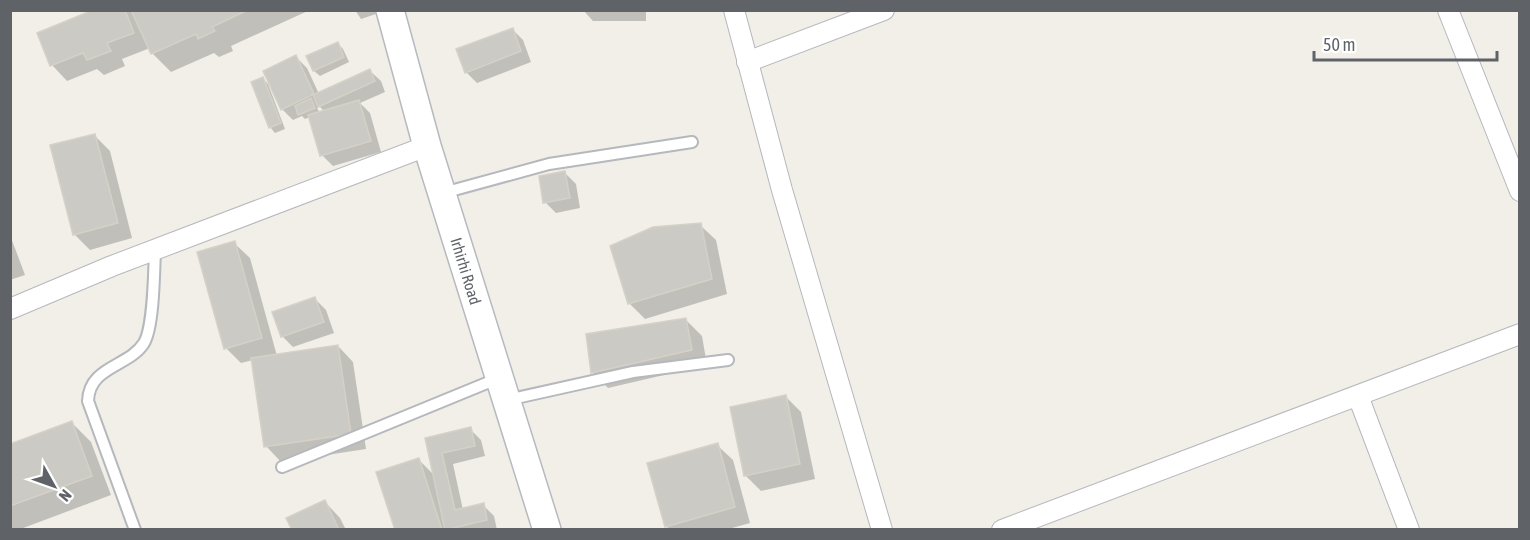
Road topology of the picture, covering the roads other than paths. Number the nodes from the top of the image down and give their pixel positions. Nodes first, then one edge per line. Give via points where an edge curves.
1 (390, 10) edge
2 (734, 10) edge
3 (884, 10) edge
4 (1448, 10) edge
5 (747, 62) junction
6 (692, 142) dead end
7 (427, 146) junction
8 (1520, 191) edge
9 (442, 193) junction
10 (155, 249) junction
11 (10, 309) edge
12 (1520, 334) edge
13 (728, 360) dead end
14 (503, 389) junction
15 (1358, 396) junction
16 (282, 467) dead end
17 (135, 530) edge
18 (547, 530) edge
19 (882, 530) edge
20 (1002, 530) edge
21 (1409, 530) edge

1 - 7 street, Irhirhi Road
2 - 5 street
3 - 5 street
4 - 8 street
5 - 19 street
6 - 9 lane via 549,164
7 - 9 street, Irhirhi Road
7 - 10 street
9 - 14 street, Irhirhi Road
10 - 11 street
10 - 17 lane via 149,329 144,343 102,374 89,390 88,401
12 - 15 street
13 - 14 lane
14 - 16 lane
14 - 18 street, Irhirhi Road
15 - 20 street
15 - 21 street

